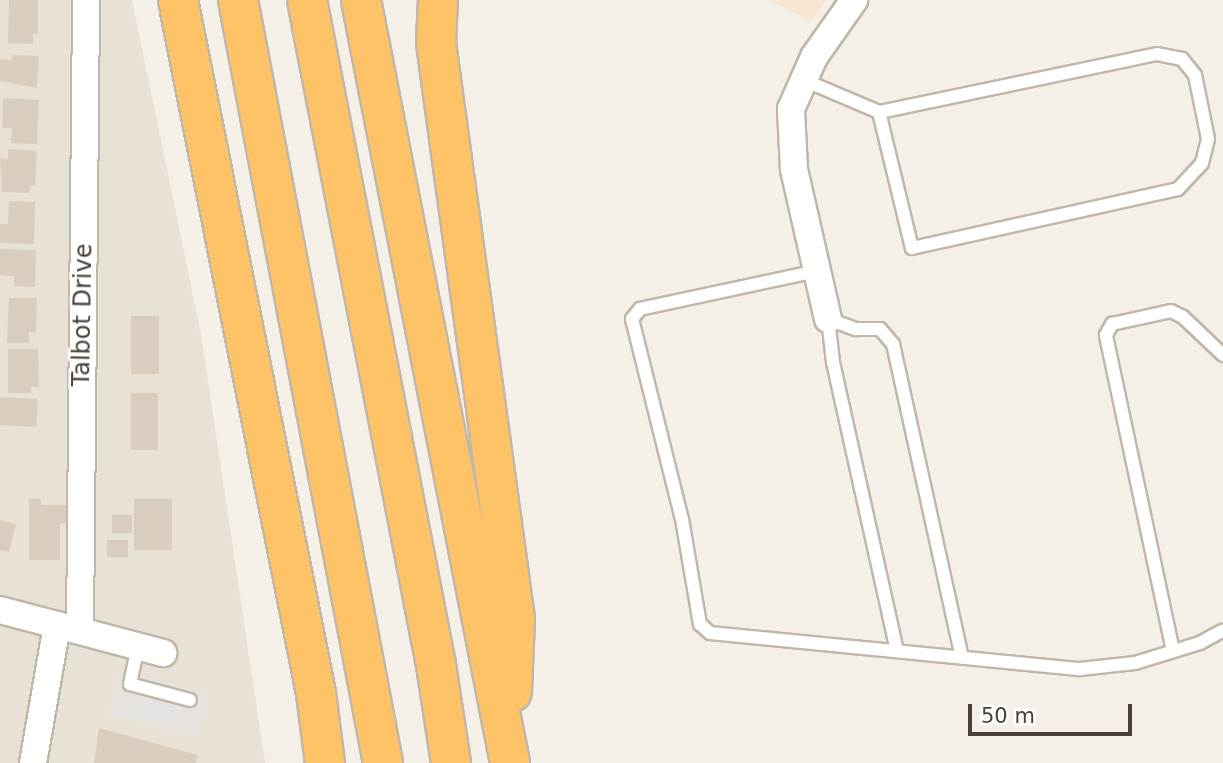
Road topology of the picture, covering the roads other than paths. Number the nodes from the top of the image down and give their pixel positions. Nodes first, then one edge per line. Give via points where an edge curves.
1 (86, 0) edge
2 (178, 0) edge
3 (238, 0) edge
4 (307, 0) edge
5 (361, 0) edge
6 (439, 0) edge
7 (854, 0) edge
8 (804, 80) junction
9 (879, 112) junction
10 (817, 271) junction
11 (828, 319) junction
12 (1223, 355) edge
13 (0, 610) edge
14 (69, 628) junction
15 (1223, 630) edge
16 (151, 649) joint
17 (897, 651) junction
18 (1173, 651) junction
19 (961, 657) junction
20 (190, 700) dead end
21 (510, 760) edge
22 (33, 763) edge
23 (325, 763) edge
24 (383, 763) edge
25 (451, 763) edge

1 - 14 street, Talbot Drive
2 - 23 highway via 316,692
3 - 24 highway
4 - 25 highway
5 - 21 highway
6 - 21 highway via 436,43 515,620
7 - 8 street
8 - 9 lane
8 - 10 street via 791,109 794,169
9 - 9 lane via 912,248 1178,189 1202,163 1208,139 1195,75 1181,60 1157,54
10 - 11 street
10 - 17 lane via 639,309 632,319 682,519 700,624 710,633
11 - 17 lane via 833,362
11 - 19 lane via 856,329 880,328 893,344
12 - 18 lane via 1183,317 1171,312 1112,324 1107,334
13 - 14 street
14 - 16 street
14 - 22 street, Talbot Drive
15 - 18 lane
16 - 20 lane via 130,684
17 - 19 lane
18 - 19 lane via 1135,663 1080,669

